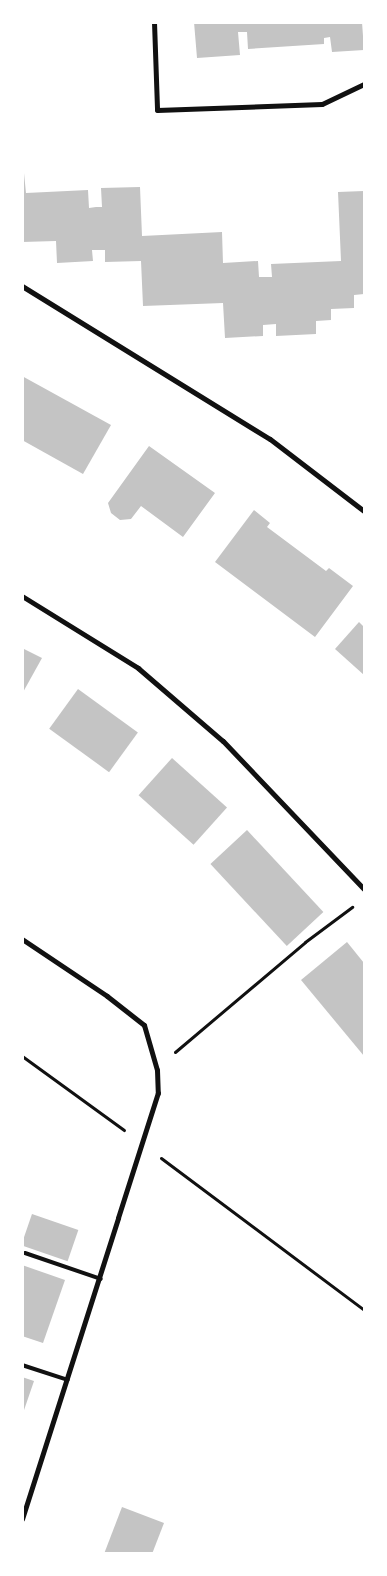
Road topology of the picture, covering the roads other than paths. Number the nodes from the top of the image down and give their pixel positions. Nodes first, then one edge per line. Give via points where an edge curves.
1 (154, 22) edge
2 (364, 84) edge
3 (22, 286) edge
4 (364, 511) edge
5 (22, 596) edge
6 (364, 889) edge
7 (22, 939) edge
8 (158, 1093) joint
9 (118, 1218) joint
10 (25, 1253) dead end
11 (101, 1279) junction
12 (22, 1365) edge
13 (68, 1380) junction
14 (22, 1519) edge

1 - 2 street via 157,110 322,104
3 - 4 street via 270,439
5 - 6 street via 138,668 223,741
7 - 8 street via 144,1025 157,1070
8 - 9 street
9 - 11 street
10 - 11 lane
11 - 13 street
12 - 13 lane
13 - 14 street

